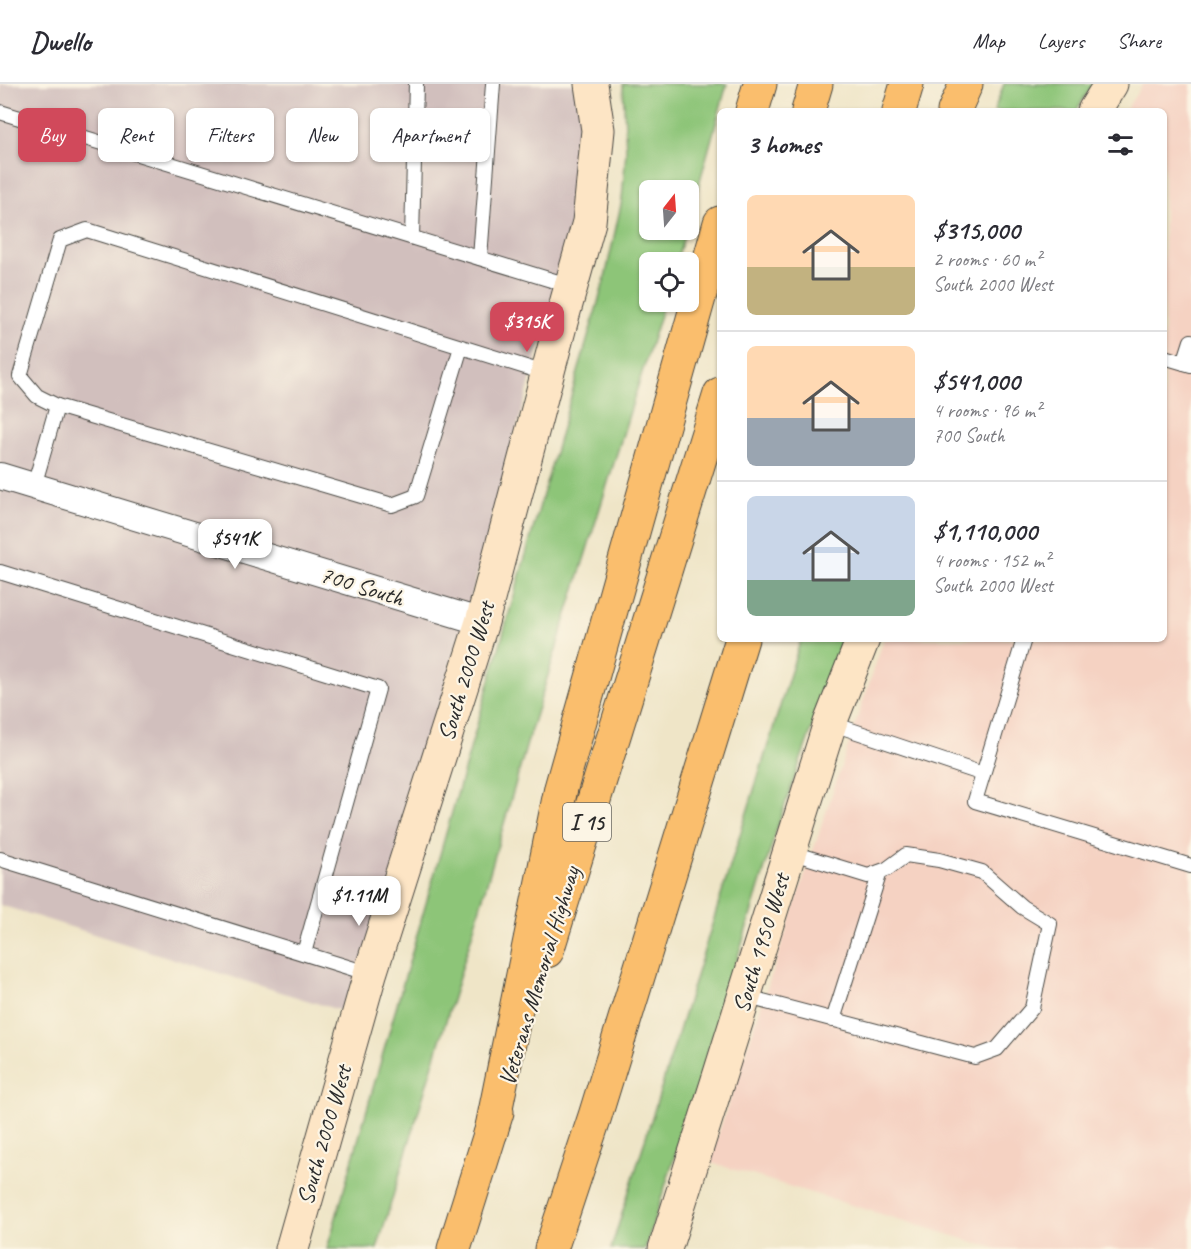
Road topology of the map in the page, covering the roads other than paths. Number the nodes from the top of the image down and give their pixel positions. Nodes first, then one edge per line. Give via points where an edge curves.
1 (416, 84) edge
2 (493, 84) edge
3 (591, 84) edge
4 (760, 84) edge
5 (816, 84) edge
6 (907, 84) edge
7 (966, 84) edge
8 (1111, 84) edge
9 (753, 108) edge
10 (809, 108) edge
11 (900, 108) edge
12 (955, 108) edge
13 (1096, 108) edge
14 (0, 112) edge
15 (717, 234) edge
16 (412, 237) junction
17 (480, 258) junction
18 (571, 286) junction
19 (1191, 341) edge
20 (461, 347) junction
21 (1167, 358) edge
22 (1187, 364) edge
23 (548, 374) junction
24 (717, 404) edge
25 (57, 406) junction
26 (0, 476) edge
27 (34, 486) junction
28 (0, 572) edge
29 (482, 622) junction
30 (741, 642) edge
31 (862, 642) edge
32 (1023, 642) edge
33 (830, 723) junction
34 (983, 774) junction
35 (790, 852) junction
36 (0, 859) edge
37 (1191, 866) edge
38 (880, 872) junction
39 (304, 953) junction
40 (370, 974) junction
41 (744, 996) junction
42 (833, 1020) junction
43 (490, 1132) junction
44 (292, 1249) edge
45 (454, 1249) edge
46 (551, 1249) edge
47 (665, 1249) edge

1 - 16 lane
2 - 17 lane
3 - 18 street, South 2000 West via 598,130 589,222
4 - 9 highway
5 - 10 highway
6 - 11 highway
7 - 12 highway
8 - 13 street
14 - 16 lane
15 - 43 highway via 561,788
16 - 17 lane
17 - 18 lane
18 - 23 street, South 2000 West
19 - 22 lane
20 - 23 lane
20 - 25 lane via 416,496 392,505
20 - 25 lane via 87,230 60,240 20,376 37,396
21 - 22 lane
23 - 29 street, South 2000 West
24 - 43 highway, Veterans Memorial Highway / I 15
25 - 27 lane
26 - 27 street, 700 South
27 - 29 street, 700 South
28 - 39 lane via 378,689
29 - 40 street, South 2000 West
30 - 46 highway
31 - 33 street, South 1950 West
32 - 34 lane
33 - 34 lane
33 - 35 street, South 1950 West
34 - 37 lane via 975,801
35 - 38 lane via 868,876
35 - 41 street, South 1950 West
36 - 39 lane
38 - 42 lane
38 - 42 lane via 906,855 982,872 1022,907 1050,924 1032,1008 997,1049 975,1057
39 - 40 lane
40 - 44 street, South 2000 West
41 - 42 lane
41 - 47 street, South 1950 West
43 - 45 highway, Veterans Memorial Highway / I 15

